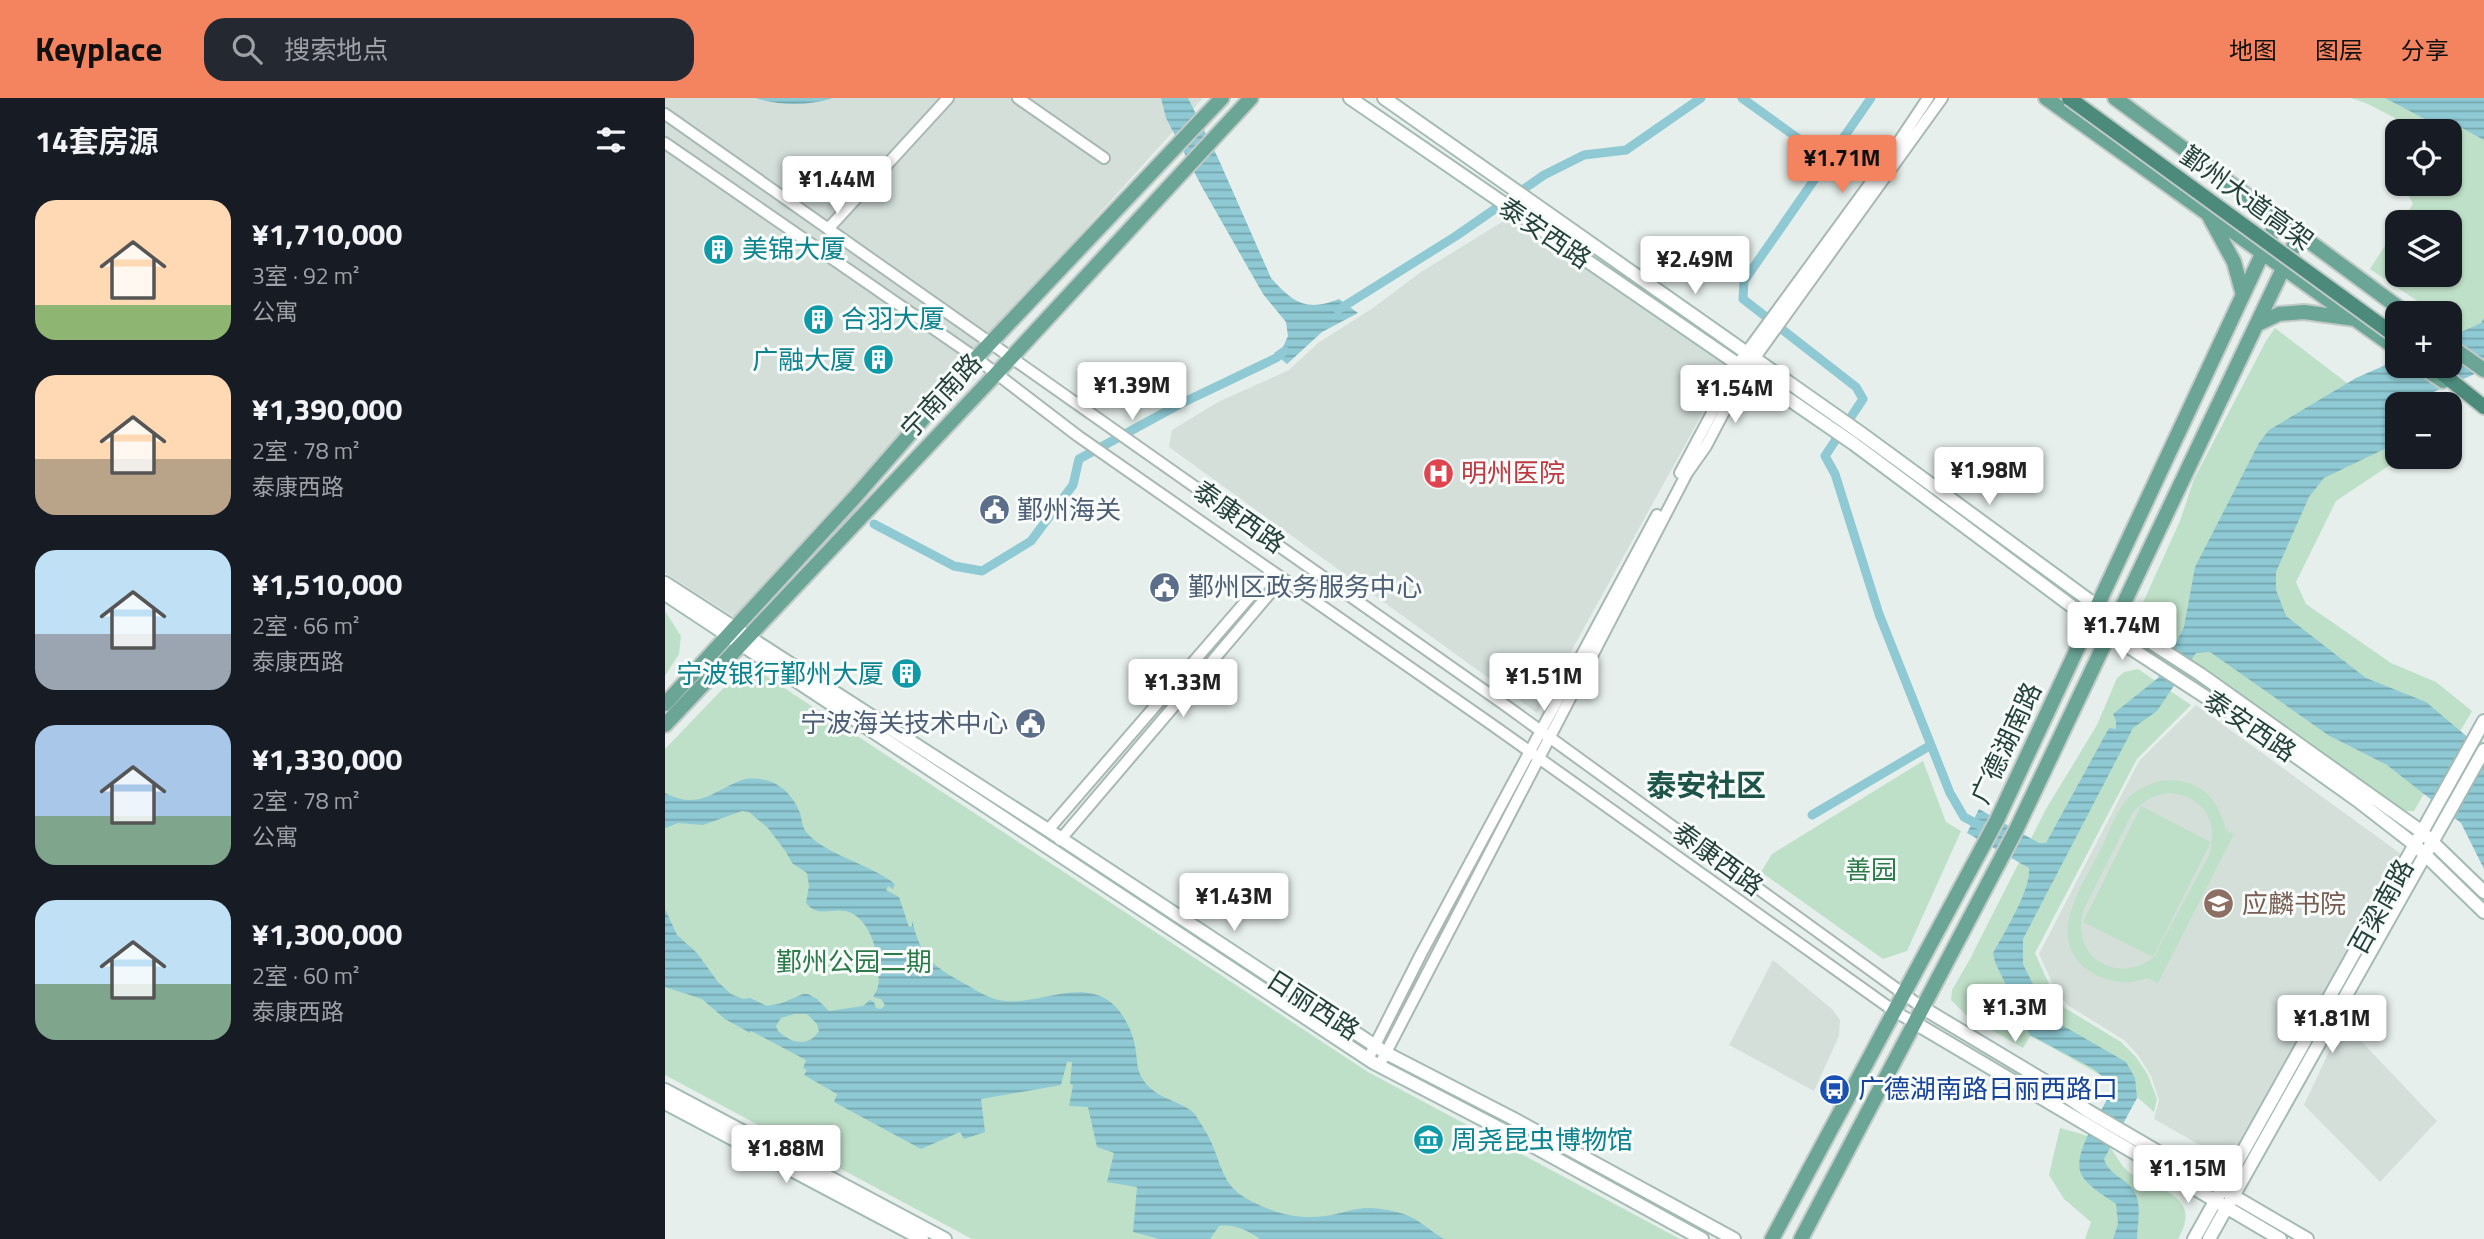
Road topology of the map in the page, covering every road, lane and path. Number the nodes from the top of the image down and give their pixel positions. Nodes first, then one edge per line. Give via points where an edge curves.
1 (948, 98) edge
2 (1018, 98) edge
3 (1222, 98) edge
4 (1251, 98) edge
5 (1350, 98) edge
6 (1384, 98) edge
7 (1928, 98) edge
8 (1942, 98) edge
9 (2046, 98) edge
10 (2069, 98) edge
11 (2084, 98) edge
12 (2115, 98) edge
13 (665, 114) edge
14 (665, 143) edge
15 (1104, 158) dead end
16 (2207, 212) junction
17 (2279, 218) junction
18 (828, 229) junction
19 (2300, 233) junction
20 (2263, 252) junction
21 (2284, 267) junction
22 (2243, 295) junction
23 (2390, 301) edge
24 (2356, 319) junction
25 (2385, 322) edge
26 (2256, 325) junction
27 (2385, 334) edge
28 (2385, 335) edge
29 (990, 343) junction
30 (2462, 354) edge
31 (1750, 355) junction
32 (976, 358) junction
33 (1010, 358) junction
34 (1742, 367) junction
35 (2484, 370) edge
36 (996, 374) junction
37 (2440, 378) edge
38 (2448, 378) edge
39 (2455, 378) edge
40 (2480, 404) edge
41 (1834, 422) junction
42 (1858, 439) junction
43 (1272, 571) junction
44 (1282, 579) junction
45 (665, 583) edge
46 (665, 594) edge
47 (2097, 606) junction
48 (2116, 620) junction
49 (2091, 621) junction
50 (731, 631) junction
51 (2109, 634) junction
52 (744, 640) junction
53 (665, 704) edge
54 (665, 725) edge
55 (2481, 726) edge
56 (1546, 734) junction
57 (2484, 750) edge
58 (1535, 755) junction
59 (1048, 830) junction
60 (2427, 836) junction
61 (1060, 840) junction
62 (2420, 849) junction
63 (2484, 892) edge
64 (2484, 912) edge
65 (1903, 995) junction
66 (1923, 1007) junction
67 (1894, 1012) junction
68 (1915, 1023) junction
69 (1381, 1050) junction
70 (1373, 1063) junction
71 (665, 1090) edge
72 (665, 1103) edge
73 (2085, 1116) junction
74 (2117, 1135) junction
75 (2228, 1193) junction
76 (2221, 1205) junction
77 (922, 1239) edge
78 (945, 1239) edge
79 (1702, 1239) edge
80 (1734, 1239) edge
81 (1772, 1239) edge
82 (1801, 1239) edge
83 (2194, 1239) edge
84 (2209, 1239) edge
85 (2280, 1239) edge
86 (2307, 1239) edge

1 - 18 street
2 - 15 street
3 - 29 main road, 宁南南路
4 - 33 main road, 宁南南路
5 - 34 main road, 泰安西路
6 - 31 main road, 泰安西路
7 - 31 street via 1759,334
8 - 31 street
9 - 16 main road
10 - 27 highway, 鄞州大道高架, bridge
11 - 25 highway, 鄞州大道高架, bridge
12 - 17 main road
13 - 18 street, 泰康西路
14 - 32 street, 泰康西路
16 - 20 main road
16 - 22 main road via 2234,262
17 - 19 main road
17 - 20 main road, 广德湖南路
18 - 29 street, 泰康西路
19 - 21 main road, 广德湖南路
19 - 23 main road
20 - 21 main road
20 - 22 main road, 广德湖南路
21 - 24 main road
21 - 26 main road, 广德湖南路
22 - 47 main road, 广德湖南路
24 - 26 main road via 2304,312 2279,314
24 - 28 main road
26 - 48 main road, 广德湖南路
29 - 32 main road, 宁南南路
29 - 33 street, 泰康西路
30 - 35 main road
31 - 34 street
31 - 41 main road, 泰安西路
32 - 36 street, 泰康西路
32 - 50 main road, 宁南南路
33 - 36 main road, 宁南南路
33 - 56 street, 泰康西路
34 - 41 main road, 泰安西路
34 - 56 street
36 - 43 street, 泰康西路
36 - 52 main road, 宁南南路
37 - 40 main road
38 - 40 highway
39 - 40 highway
41 - 42 main road, 泰安西路
42 - 47 main road, 泰安西路
42 - 49 main road, 泰安西路
43 - 44 street, 泰康西路
43 - 59 street
44 - 58 street, 泰康西路
44 - 61 street
45 - 50 main road
46 - 50 main road
47 - 48 main road, 泰安西路
47 - 49 main road, 广德湖南路
48 - 51 main road, 广德湖南路
48 - 60 main road, 泰安西路
49 - 51 main road, 泰安西路
49 - 65 main road, 广德湖南路 via 1997,820
50 - 52 main road, 日丽西路
50 - 53 main road, 宁南南路
51 - 62 main road, 泰安西路 via 2294,756
51 - 66 main road, 广德湖南路 via 2016,830
52 - 54 main road, 宁南南路
52 - 59 main road, 日丽西路
52 - 70 main road, 日丽西路
55 - 60 main road, 百梁南路 via 2435,809
56 - 58 street
56 - 65 street, 泰康西路
57 - 60 main road, 百梁南路 via 2444,819
58 - 67 street, 泰康西路
58 - 69 street
59 - 61 main road, 日丽西路
60 - 62 main road, 百梁南路
60 - 63 main road, 泰安西路
61 - 69 main road, 日丽西路
62 - 64 main road, 泰安西路
62 - 75 main road, 百梁南路
65 - 66 street, 泰康西路
65 - 67 main road, 广德湖南路
66 - 68 main road, 广德湖南路
66 - 73 main road, 泰康西路 via 2043,1080
67 - 68 street, 泰康西路
67 - 81 main road, 广德湖南路
68 - 73 main road, 泰康西路
68 - 82 main road, 广德湖南路
69 - 70 street
69 - 80 main road, 日丽西路
70 - 79 main road, 日丽西路
71 - 78 main road
72 - 77 main road
73 - 74 main road, 泰康西路
74 - 75 main road, 泰康西路
74 - 76 main road, 泰康西路
75 - 76 main road, 百梁南路
75 - 86 main road, 泰康西路
76 - 83 main road, 百梁南路
76 - 84 main road, 百梁南路
76 - 85 main road, 泰康西路

